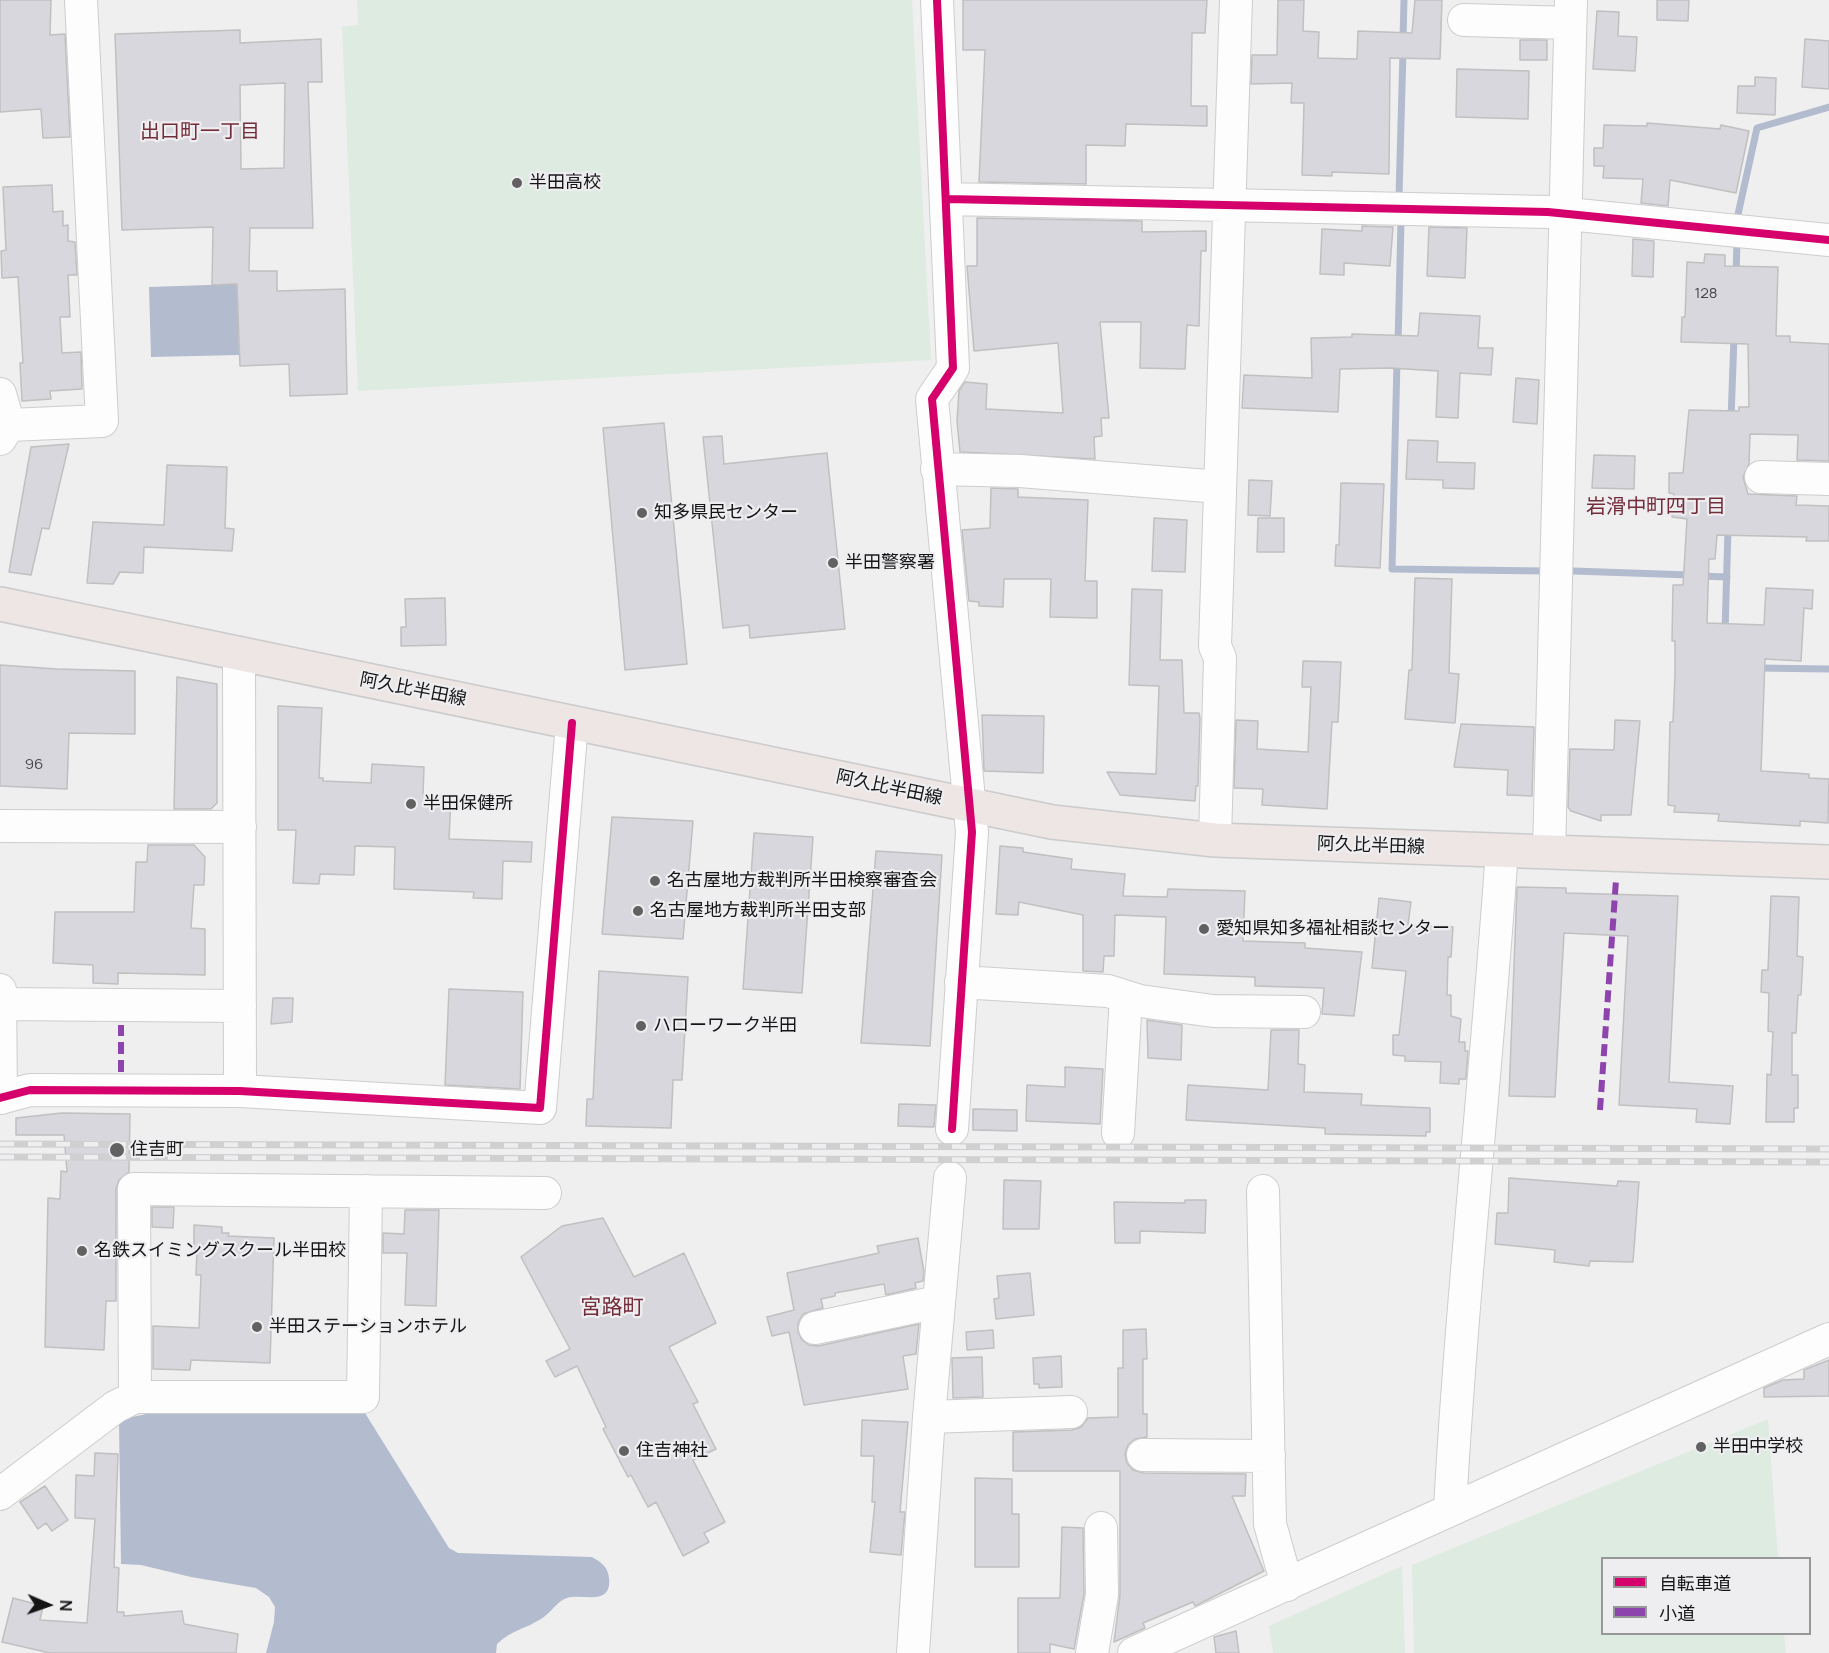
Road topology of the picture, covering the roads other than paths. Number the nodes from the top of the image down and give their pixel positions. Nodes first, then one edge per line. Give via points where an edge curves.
1 (81, 0) edge
2 (937, 0) edge
3 (1236, 0) edge
4 (1571, 11) edge
5 (1464, 20) dead end
6 (947, 199) junction
7 (1229, 204) junction
8 (1566, 214) junction
9 (1829, 240) edge
10 (0, 394) edge
11 (5, 432) edge
12 (938, 469) junction
13 (1761, 477) dead end
14 (1829, 479) edge
15 (1220, 486) junction
16 (0, 604) edge
17 (239, 655) junction
18 (572, 723) junction
19 (968, 805) junction
20 (0, 826) edge
21 (240, 827) junction
22 (1215, 840) junction
23 (1502, 850) junction
24 (1549, 852) junction
25 (1829, 862) edge
26 (961, 982) junction
27 (1, 997) edge
28 (1126, 997) junction
29 (240, 1006) junction
30 (1304, 1012) dead end
31 (240, 1091) junction
32 (0, 1098) edge
33 (952, 1129) dead end
34 (1118, 1133) dead end
35 (950, 1178) dead end
36 (366, 1191) junction
37 (1263, 1191) dead end
38 (545, 1194) dead end
39 (938, 1302) junction
40 (814, 1328) dead end
41 (1829, 1339) edge
42 (135, 1397) junction
43 (1071, 1412) dead end
44 (929, 1417) junction
45 (1143, 1455) dead end
46 (1269, 1456) junction
47 (0, 1494) edge
48 (1450, 1509) junction
49 (1101, 1528) dead end
50 (1287, 1585) junction
51 (913, 1653) edge
52 (1092, 1653) edge
53 (1134, 1653) edge

1 - 11 street via 102,421
2 - 6 street
3 - 7 street
4 - 5 street
4 - 8 street
6 - 7 street
6 - 12 street via 953,368 932,399
7 - 8 street
7 - 15 street
8 - 9 street
8 - 24 street
10 - 11 street
12 - 15 street
12 - 19 street
13 - 14 street
15 - 22 street
16 - 17 main road, 阿久比半田線
17 - 18 main road, 阿久比半田線
17 - 21 street
18 - 19 main road, 阿久比半田線
18 - 31 street via 540,1108
19 - 22 main road, 阿久比半田線 via 1053,822
19 - 26 street via 972,832
20 - 21 street
21 - 29 street
22 - 23 main road, 阿久比半田線
23 - 24 main road, 阿久比半田線
23 - 48 street
24 - 25 main road, 阿久比半田線
26 - 28 street via 1108,991
26 - 33 street
27 - 29 street
27 - 32 street
28 - 30 street via 1213,1011
28 - 34 street
29 - 31 street
31 - 32 street via 30,1090
35 - 39 street
36 - 38 street
36 - 42 street via 363,1397
36 - 42 street via 134,1189
37 - 46 street
39 - 40 street
39 - 44 street
41 - 48 street
42 - 47 street via 115,1407
43 - 44 street
44 - 51 street
45 - 46 street
46 - 50 street via 1270,1524
48 - 50 street
49 - 52 street via 1102,1595
50 - 53 street

